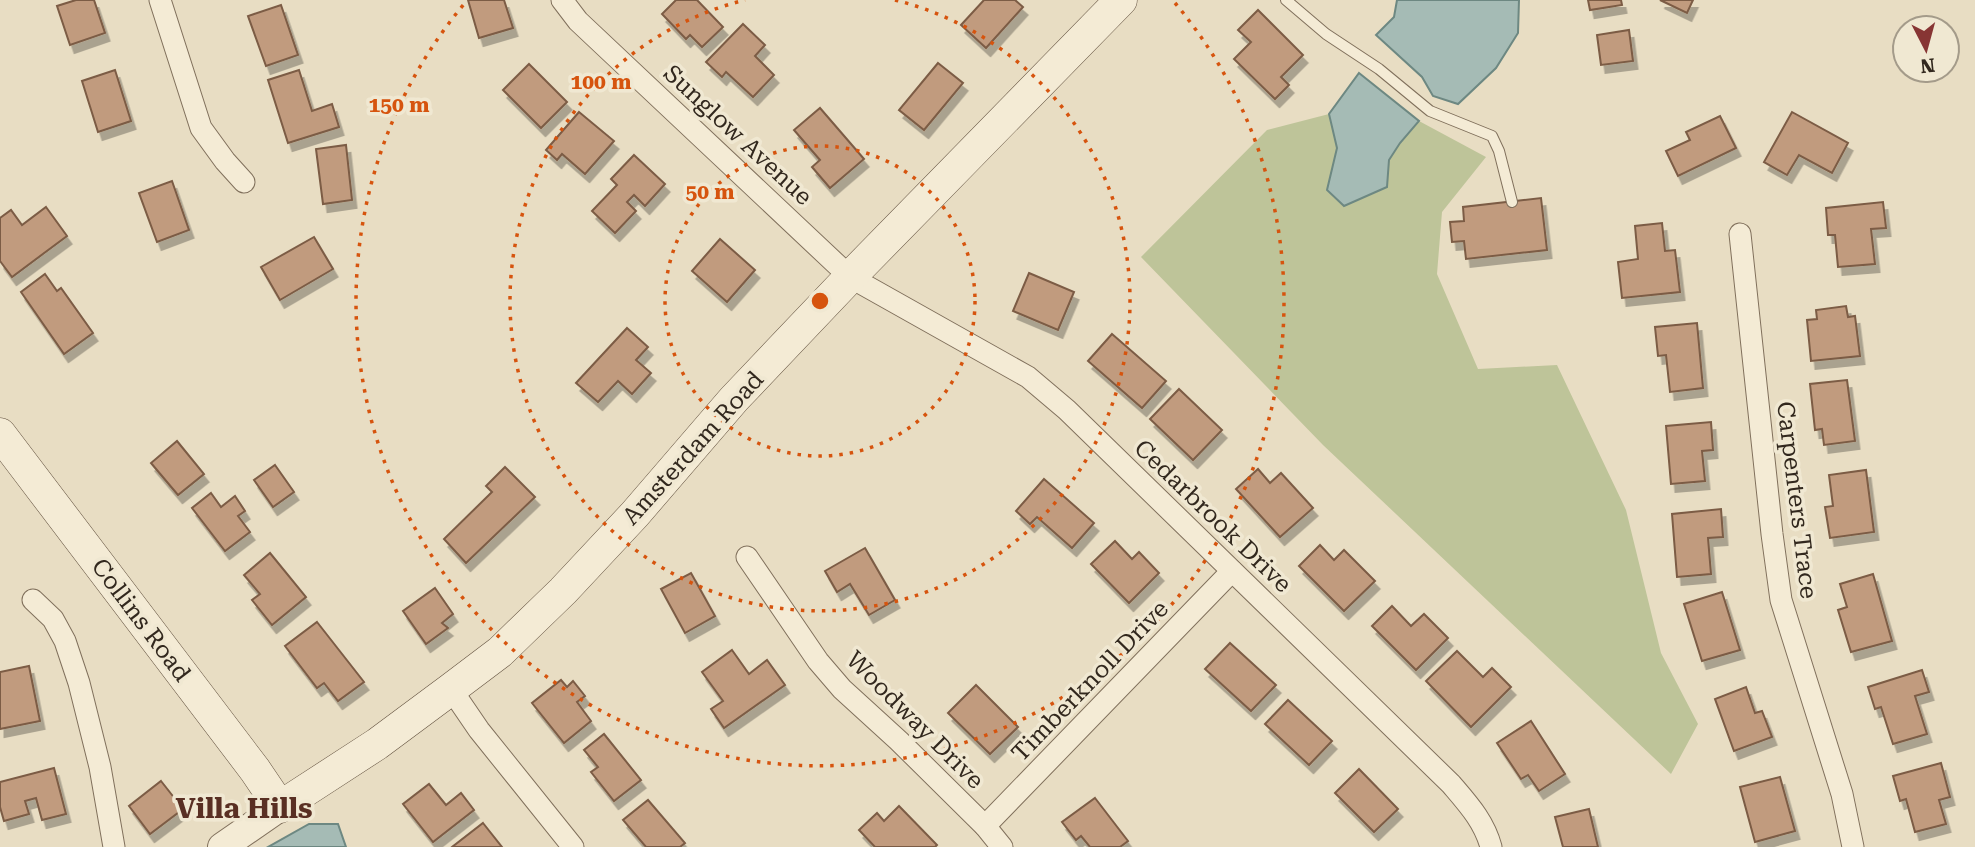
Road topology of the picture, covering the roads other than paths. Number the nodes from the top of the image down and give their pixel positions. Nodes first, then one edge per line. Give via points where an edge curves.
1 (160, 0) edge
2 (562, 0) edge
3 (1286, 0) edge
4 (1113, 3) edge
5 (244, 182) dead end
6 (1512, 202) dead end
7 (1741, 234) dead end
8 (850, 277) junction
9 (0, 434) edge
10 (747, 557) dead end
11 (1232, 571) junction
12 (33, 600) dead end
13 (451, 689) junction
14 (280, 807) junction
15 (985, 826) junction
16 (114, 847) edge
17 (222, 847) edge
18 (573, 847) edge
19 (1002, 847) edge
20 (1491, 847) edge
21 (1853, 847) edge

1 - 5 street via 201,128
2 - 8 street, Sunglow Avenue via 578,21
3 - 6 lane via 1430,111 1492,136
4 - 8 main road, Amsterdam Road
7 - 21 street, Carpenters Trace via 1781,600 1842,794
8 - 11 street, Cedarbrook Drive via 1028,377
8 - 13 main road, Amsterdam Road via 563,591 500,652
9 - 14 main road, Collins Road
10 - 15 street, Woodway Drive via 842,689
11 - 15 street, Timberknoll Drive
11 - 20 street, Cedarbrook Drive via 1451,784 1479,817
12 - 16 street via 54,619 79,683
13 - 14 main road, Amsterdam Road
13 - 18 street
14 - 17 street, Amsterdam Road
15 - 19 street, Woodway Drive

